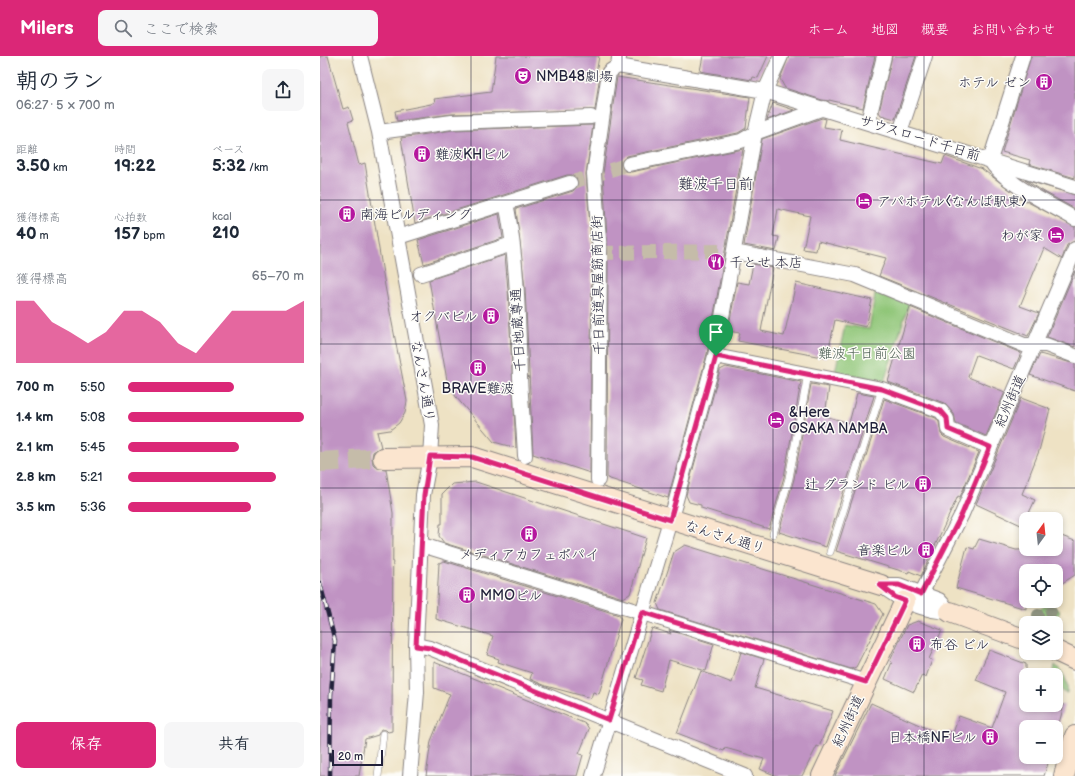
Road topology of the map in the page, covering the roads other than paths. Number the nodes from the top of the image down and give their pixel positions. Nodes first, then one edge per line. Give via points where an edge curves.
1 (360, 56) edge
2 (781, 56) edge
3 (884, 56) edge
4 (925, 56) edge
5 (1023, 56) edge
6 (615, 65) edge
7 (765, 91) junction
8 (824, 108) junction
9 (591, 116) dead end
10 (868, 122) junction
11 (379, 132) junction
12 (900, 132) junction
13 (755, 133) junction
14 (990, 160) junction
15 (629, 164) tunnel mouth
16 (570, 183) tunnel mouth
17 (1075, 187) edge
18 (506, 203) junction
19 (1075, 219) edge
20 (398, 238) junction
21 (512, 244) junction
22 (1075, 249) edge
23 (734, 252) junction
24 (421, 274) dead end
25 (1035, 345) junction
26 (716, 356) junction
27 (1075, 356) edge
28 (808, 374) junction
29 (882, 389) junction
30 (990, 447) junction
31 (430, 456) junction
32 (525, 456) dead end
33 (383, 458) tunnel mouth
34 (598, 477) dead end
35 (670, 520) junction
36 (773, 534) dead end
37 (422, 546) junction
38 (830, 552) dead end
39 (880, 585) joint
40 (913, 598) junction
41 (642, 612) junction
42 (950, 612) joint
43 (1019, 637) edge
44 (416, 646) junction
45 (1063, 654) edge
46 (1075, 660) edge
47 (866, 682) junction
48 (609, 720) junction
49 (382, 734) dead end
50 (1075, 736) edge
51 (378, 776) edge
52 (410, 776) edge
53 (593, 776) edge
54 (745, 776) edge
55 (822, 776) edge
56 (1064, 776) edge

1 - 11 street, なんさん通り
2 - 7 street
3 - 10 street
4 - 12 street
5 - 14 street
6 - 7 street, サウスロード千日前
6 - 34 street, 千日前道具屋筋商店街 via 594,174 600,253
7 - 8 street, サウスロード千日前
7 - 13 street
8 - 10 street, サウスロード千日前
8 - 13 street
9 - 11 street via 452,122
10 - 12 street, サウスロード千日前
11 - 20 street, なんさん通り
12 - 14 street, サウスロード千日前
13 - 15 street via 741,140
13 - 23 street
14 - 17 street, サウスロード千日前
14 - 19 street via 995,168 1016,184
16 - 18 street
18 - 20 street
18 - 21 street, 千日地蔵尊通
20 - 31 street, なんさん通り via 432,424
21 - 24 street
21 - 32 street, 千日地蔵尊通 via 518,307
22 - 25 street, 紀州街道
23 - 25 street via 855,275 1024,345
23 - 26 street
25 - 27 street via 1046,345
25 - 30 street, 紀州街道
26 - 28 street
26 - 35 street
28 - 29 street
28 - 36 lane via 789,478
29 - 30 street via 941,411 947,418 948,429
29 - 38 lane
30 - 40 street, 紀州街道 via 962,514
31 - 33 street
31 - 35 street, なんさん通り via 472,457
31 - 37 street via 424,495
35 - 39 street, なんさん通り
35 - 41 street
37 - 41 street
37 - 44 street
39 - 40 street, なんさん通り via 895,597
40 - 42 street, なんさん通り via 932,611
40 - 47 street, 紀州街道
41 - 47 street
41 - 48 street
42 - 43 street, なんさん通り
44 - 48 street via 430,648
44 - 52 street via 417,692
45 - 46 street
47 - 55 street, 紀州街道
48 - 53 street
48 - 54 street
49 - 51 lane
50 - 56 street

